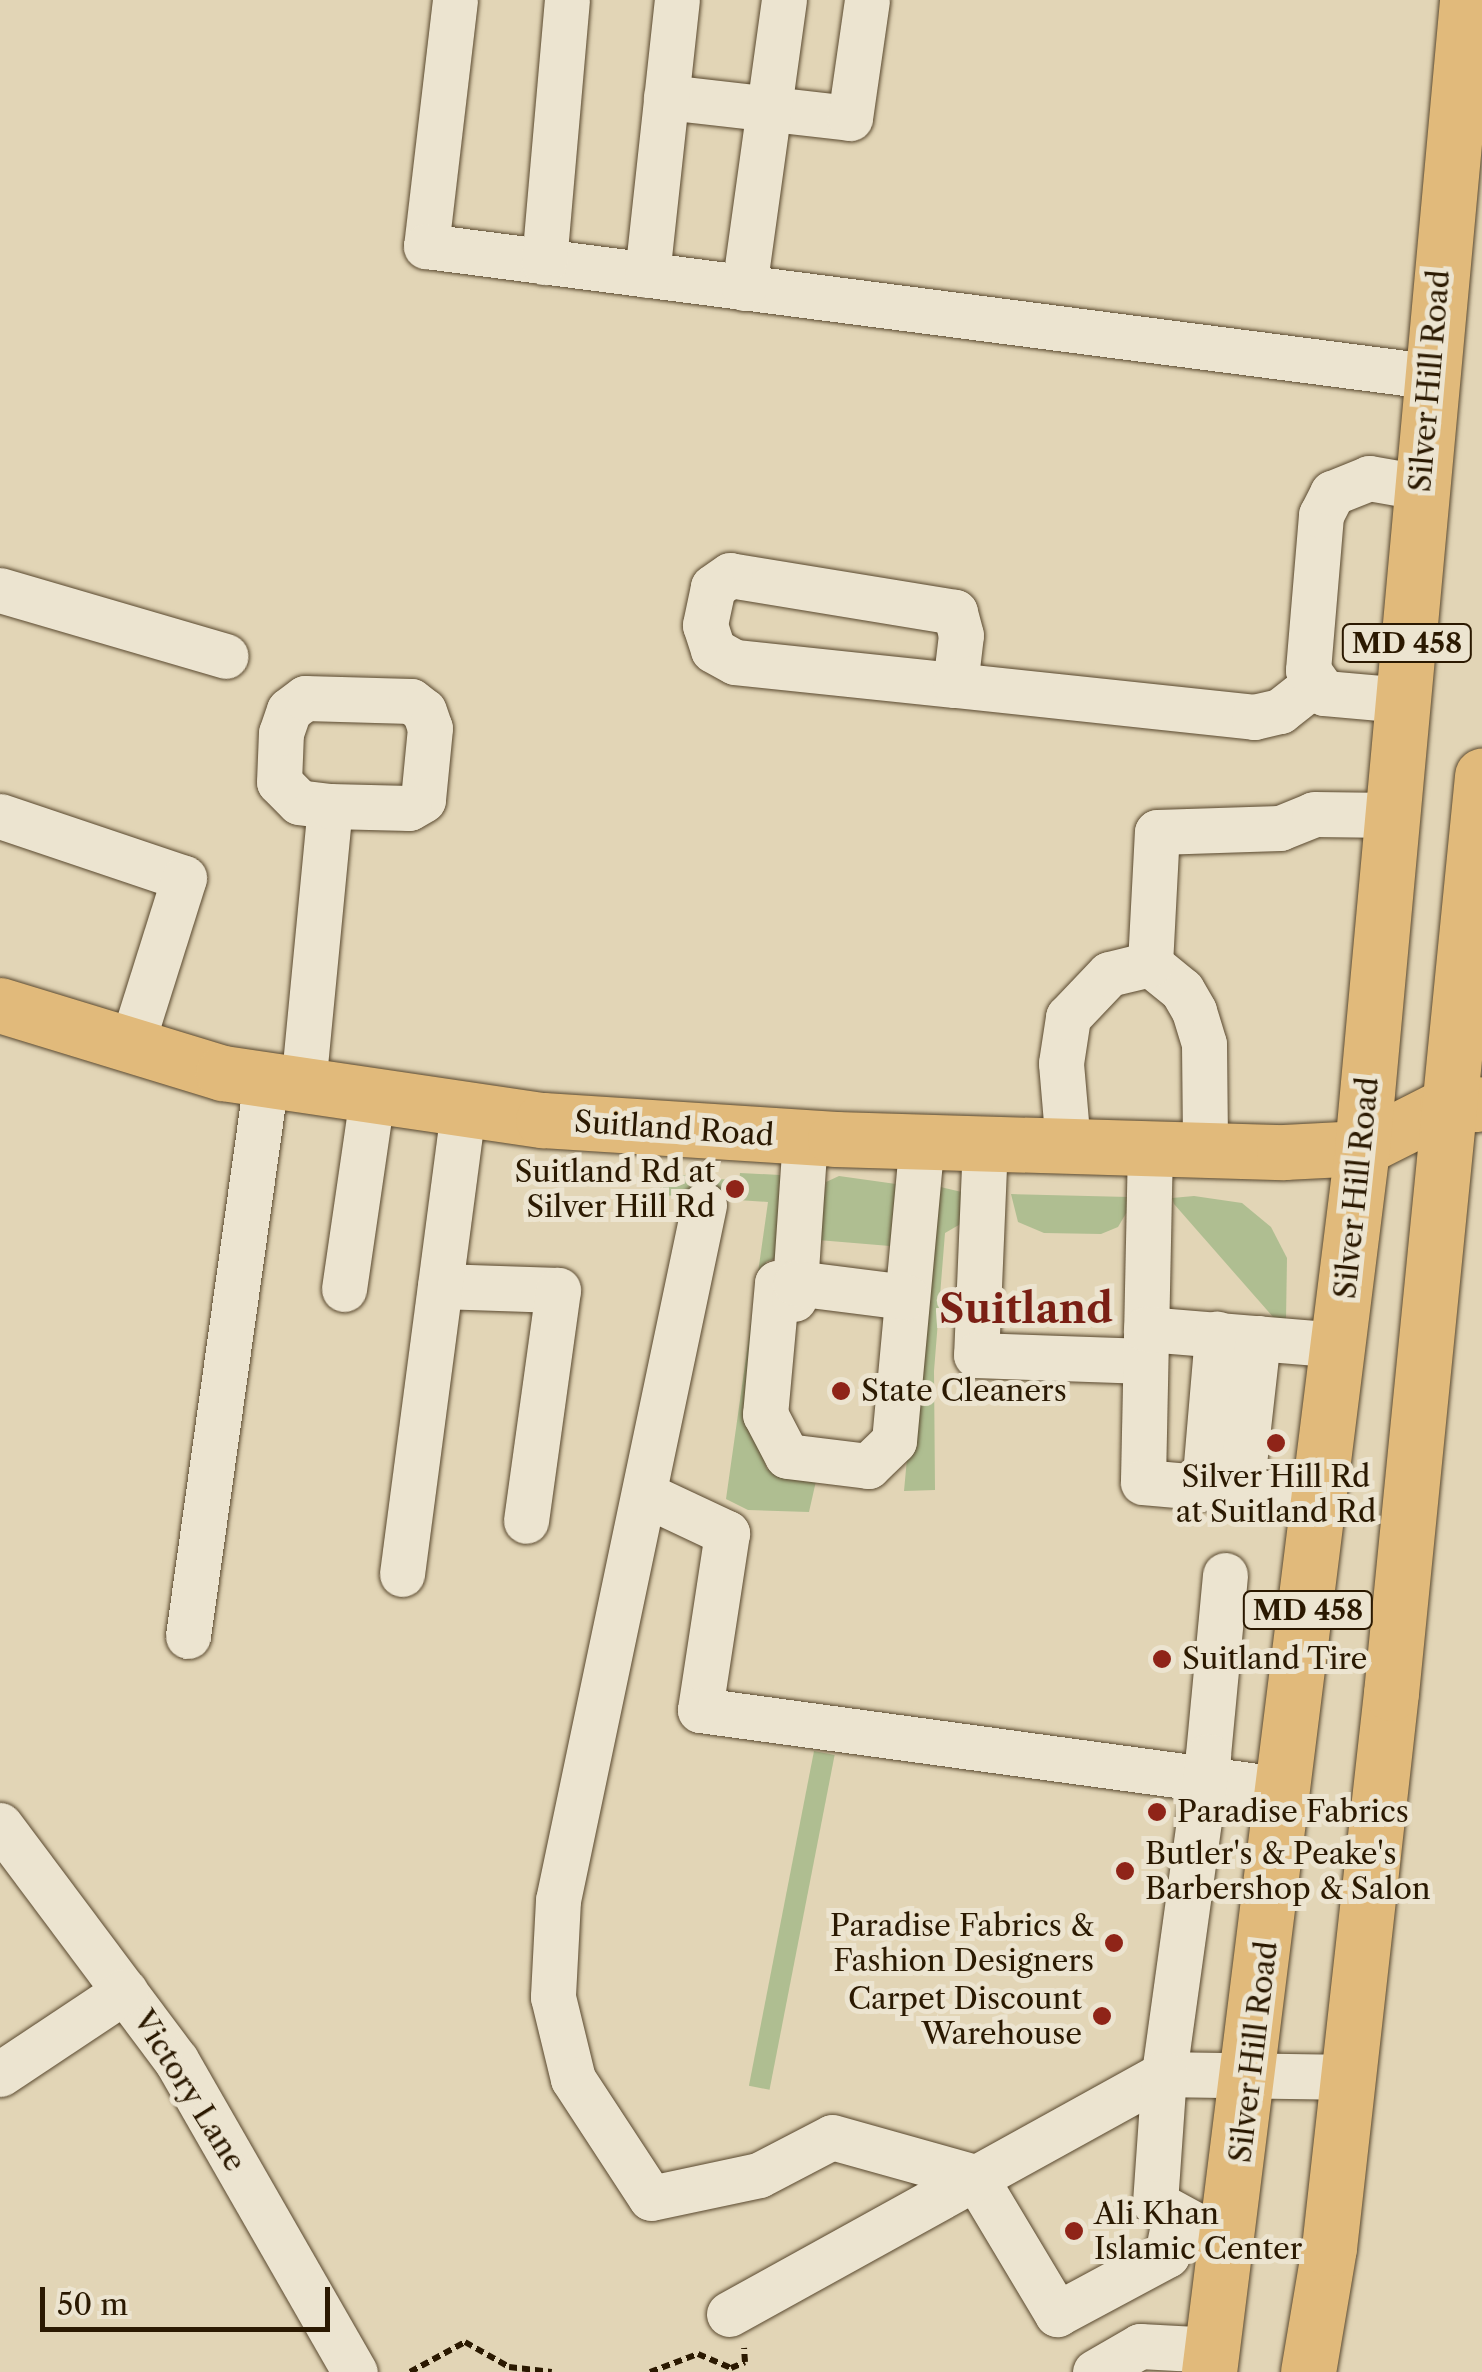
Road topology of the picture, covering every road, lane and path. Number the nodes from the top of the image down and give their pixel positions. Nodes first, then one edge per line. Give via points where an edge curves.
1 (455, 0) edge
2 (567, 0) edge
3 (676, 0) edge
4 (784, 0) edge
5 (868, 0) edge
6 (1467, 0) edge
7 (1470, 84) edge
8 (666, 97) junction
9 (769, 108) junction
10 (544, 262) junction
11 (646, 275) junction
12 (744, 288) junction
13 (1428, 376) junction
14 (1420, 487) junction
15 (0, 590) edge
16 (226, 656) dead end
17 (1314, 685) junction
18 (955, 686) junction
19 (1403, 700) junction
20 (1482, 776) edge
21 (330, 806) dead end
22 (1394, 815) junction
23 (0, 816) edge
24 (1150, 964) junction
25 (0, 1005) edge
26 (132, 1046) junction
27 (285, 1083) junction
28 (372, 1097) junction
29 (1464, 1104) edge
30 (463, 1112) junction
31 (805, 1138) junction
32 (922, 1142) junction
33 (984, 1143) junction
34 (1068, 1145) junction
35 (1150, 1146) junction
36 (1205, 1148) junction
37 (1362, 1148) junction
38 (1462, 1178) edge
39 (704, 1206) dead end
40 (440, 1286) junction
41 (344, 1289) dead end
42 (795, 1291) junction
43 (906, 1296) junction
44 (1238, 1336) junction
45 (1146, 1345) junction
46 (1340, 1345) junction
47 (792, 1349) dead end
48 (787, 1456) junction
49 (1222, 1489) junction
50 (644, 1494) junction
51 (1322, 1498) junction
52 (526, 1522) dead end
53 (402, 1574) dead end
54 (1225, 1574) dead end
55 (188, 1636) dead end
56 (1207, 1767) junction
57 (1286, 1790) junction
58 (0, 1825) edge
59 (125, 1991) junction
60 (1251, 2072) junction
61 (0, 2074) edge
62 (1164, 2074) junction
63 (1348, 2077) junction
64 (974, 2177) junction
65 (1176, 2215) junction
66 (1230, 2242) junction
67 (729, 2314) dead end
68 (1212, 2361) edge
69 (355, 2372) edge
70 (410, 2372) edge
71 (552, 2372) edge
72 (1095, 2372) edge
73 (1308, 2372) edge

1 - 10 street via 426,246
2 - 10 street
3 - 8 street
4 - 9 street
5 - 9 street via 850,118
6 - 7 main road, Silver Hill Road / MD 458
7 - 13 main road, Silver Hill Road / MD 458
8 - 9 street
8 - 11 street
9 - 12 street
10 - 11 street
11 - 12 street
12 - 13 street
13 - 14 main road, Silver Hill Road / MD 458
14 - 17 street via 1369,478 1332,493 1322,515 1308,670
14 - 19 main road, Silver Hill Road / MD 458
15 - 16 street
17 - 18 street via 1280,711 1254,717
17 - 19 street via 1324,693
18 - 18 street via 734,662 714,650 705,625 714,587 730,575 956,612 961,635
19 - 22 main road, Silver Hill Road / MD 458
20 - 29 main road, MD 458
21 - 27 street
22 - 24 street via 1314,814 1280,828 1157,832
22 - 37 main road, Silver Hill Road / MD 458
23 - 26 street via 184,878
24 - 34 street via 1109,974 1068,1017 1061,1064
24 - 36 street via 1194,1011 1204,1044
25 - 26 main road, Suitland Road
26 - 27 main road, Suitland Road
27 - 28 main road, Suitland Road
27 - 55 street
28 - 30 main road, Suitland Road
28 - 41 street
29 - 37 main road, Suitland Road
29 - 38 main road, MD 458
30 - 31 main road, Suitland Road
30 - 40 street
31 - 32 main road, Suitland Road
31 - 42 street
32 - 33 main road, Suitland Road
32 - 43 street
33 - 34 main road, Suitland Road
33 - 45 street via 976,1354
34 - 35 main road, Suitland Road
35 - 36 main road, Suitland Road
35 - 45 street
36 - 37 main road, Suitland Road
37 - 38 main road, Suitland Road
37 - 46 main road, Silver Hill Road / MD 458
38 - 63 main road, MD 458
39 - 50 street
40 - 52 street via 558,1290
40 - 53 street
42 - 43 street
42 - 48 street via 777,1283 765,1414
43 - 48 street via 894,1442 868,1466
44 - 45 street
44 - 46 street
44 - 49 street
45 - 49 street via 1143,1482
46 - 51 main road, Silver Hill Road / MD 458
47 - 48 street
49 - 51 street
50 - 56 street via 727,1533 700,1710 1112,1764
50 - 64 street via 558,1900 553,1997 573,2078 651,2198 759,2176 832,2137
51 - 57 main road, Silver Hill Road / MD 458
54 - 56 street
56 - 57 street
56 - 62 street
57 - 60 main road, Silver Hill Road / MD 458
58 - 59 street, Victory Lane
59 - 61 street
59 - 69 street, Victory Lane via 176,2060
60 - 62 street
60 - 63 street
60 - 66 main road, Silver Hill Road / MD 458
62 - 64 street
62 - 65 street via 1155,2203
63 - 73 main road, MD 458
64 - 65 street via 1057,2314 1167,2255
64 - 67 street
65 - 66 street
66 - 68 main road, Silver Hill Road / MD 458
68 - 72 street via 1140,2346
70 - 71 path via 465,2342 508,2367

